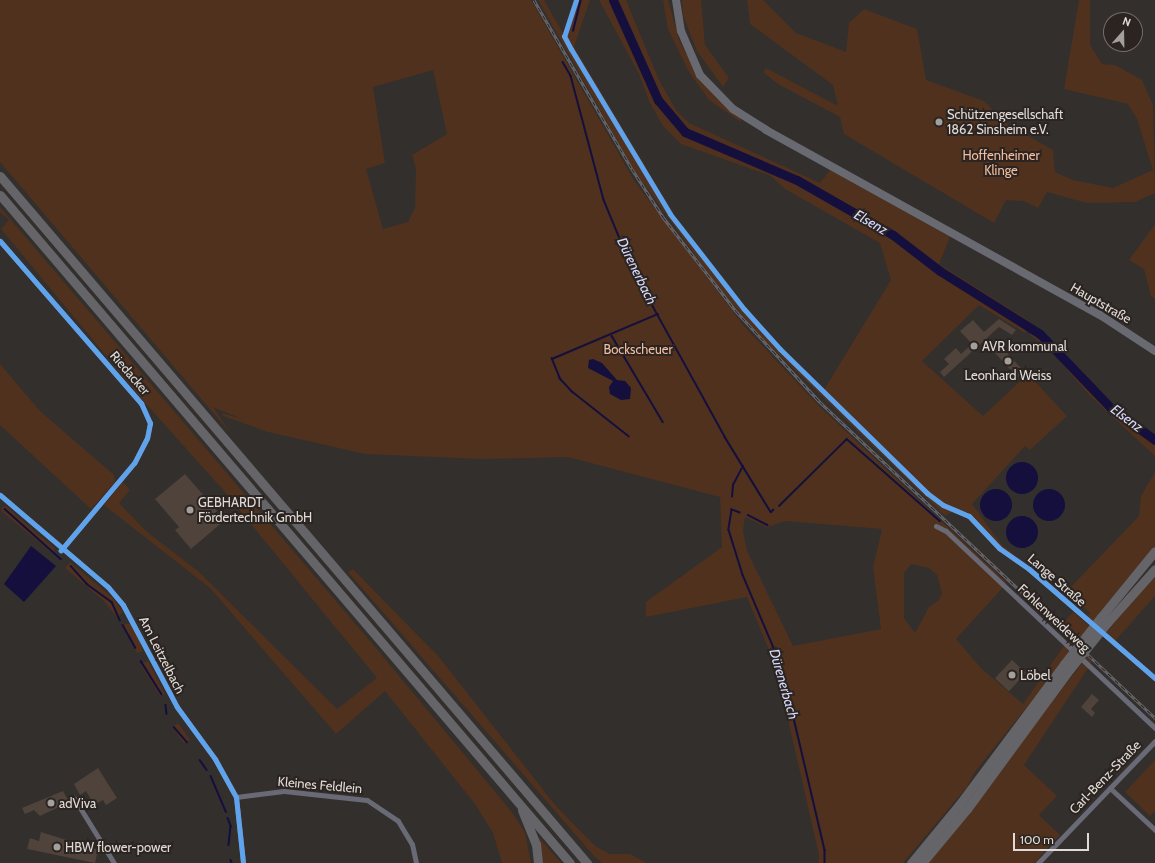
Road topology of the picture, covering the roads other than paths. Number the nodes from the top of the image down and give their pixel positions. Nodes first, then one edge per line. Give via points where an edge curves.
1 (676, 0) edge
2 (0, 176) edge
3 (0, 195) edge
4 (0, 240) edge
5 (1155, 351) edge
6 (0, 495) edge
7 (943, 505) dead end
8 (936, 526) dead end
9 (61, 550) junction
10 (1155, 551) edge
11 (1155, 558) edge
12 (1144, 568) junction
13 (1155, 569) edge
14 (1104, 620) junction
15 (1067, 667) junction
16 (1155, 678) edge
17 (1155, 728) edge
18 (1155, 741) edge
19 (1110, 788) junction
20 (236, 797) junction
21 (74, 798) dead end
22 (518, 802) junction
23 (1155, 830) edge
24 (576, 850) junction
25 (114, 863) edge
26 (243, 863) edge
27 (416, 863) edge
28 (538, 863) edge
29 (570, 863) edge
30 (587, 863) edge
31 (593, 863) edge
32 (911, 863) edge
33 (922, 863) edge
34 (1038, 863) edge

1 - 5 main road, Hauptstraße via 681,31 700,75 733,109 766,130 1117,325
2 - 24 highway
3 - 22 highway
4 - 9 street, Riedacker via 142,403 150,422 146,438 134,463
6 - 9 street, Am Leitzelbach
7 - 16 street, Lange Straße via 969,516 999,548 1029,569
8 - 17 street, Fohlenweideweg via 946,531
9 - 20 street, Am Leitzelbach via 108,587 123,604 177,706 215,759
10 - 12 highway
11 - 12 highway
12 - 14 highway
13 - 14 highway
14 - 15 highway, bridge
15 - 32 highway
15 - 33 highway via 967,809
18 - 19 street, Carl-Benz-Straße
19 - 23 street
19 - 34 street, Carl-Benz-Straße
20 - 26 street, Am Leitzelbach
20 - 27 street, Kleines Feldlein via 284,791 367,800 385,810 406,831
21 - 25 street
22 - 28 highway via 536,844
22 - 29 highway
24 - 30 highway
24 - 31 highway

